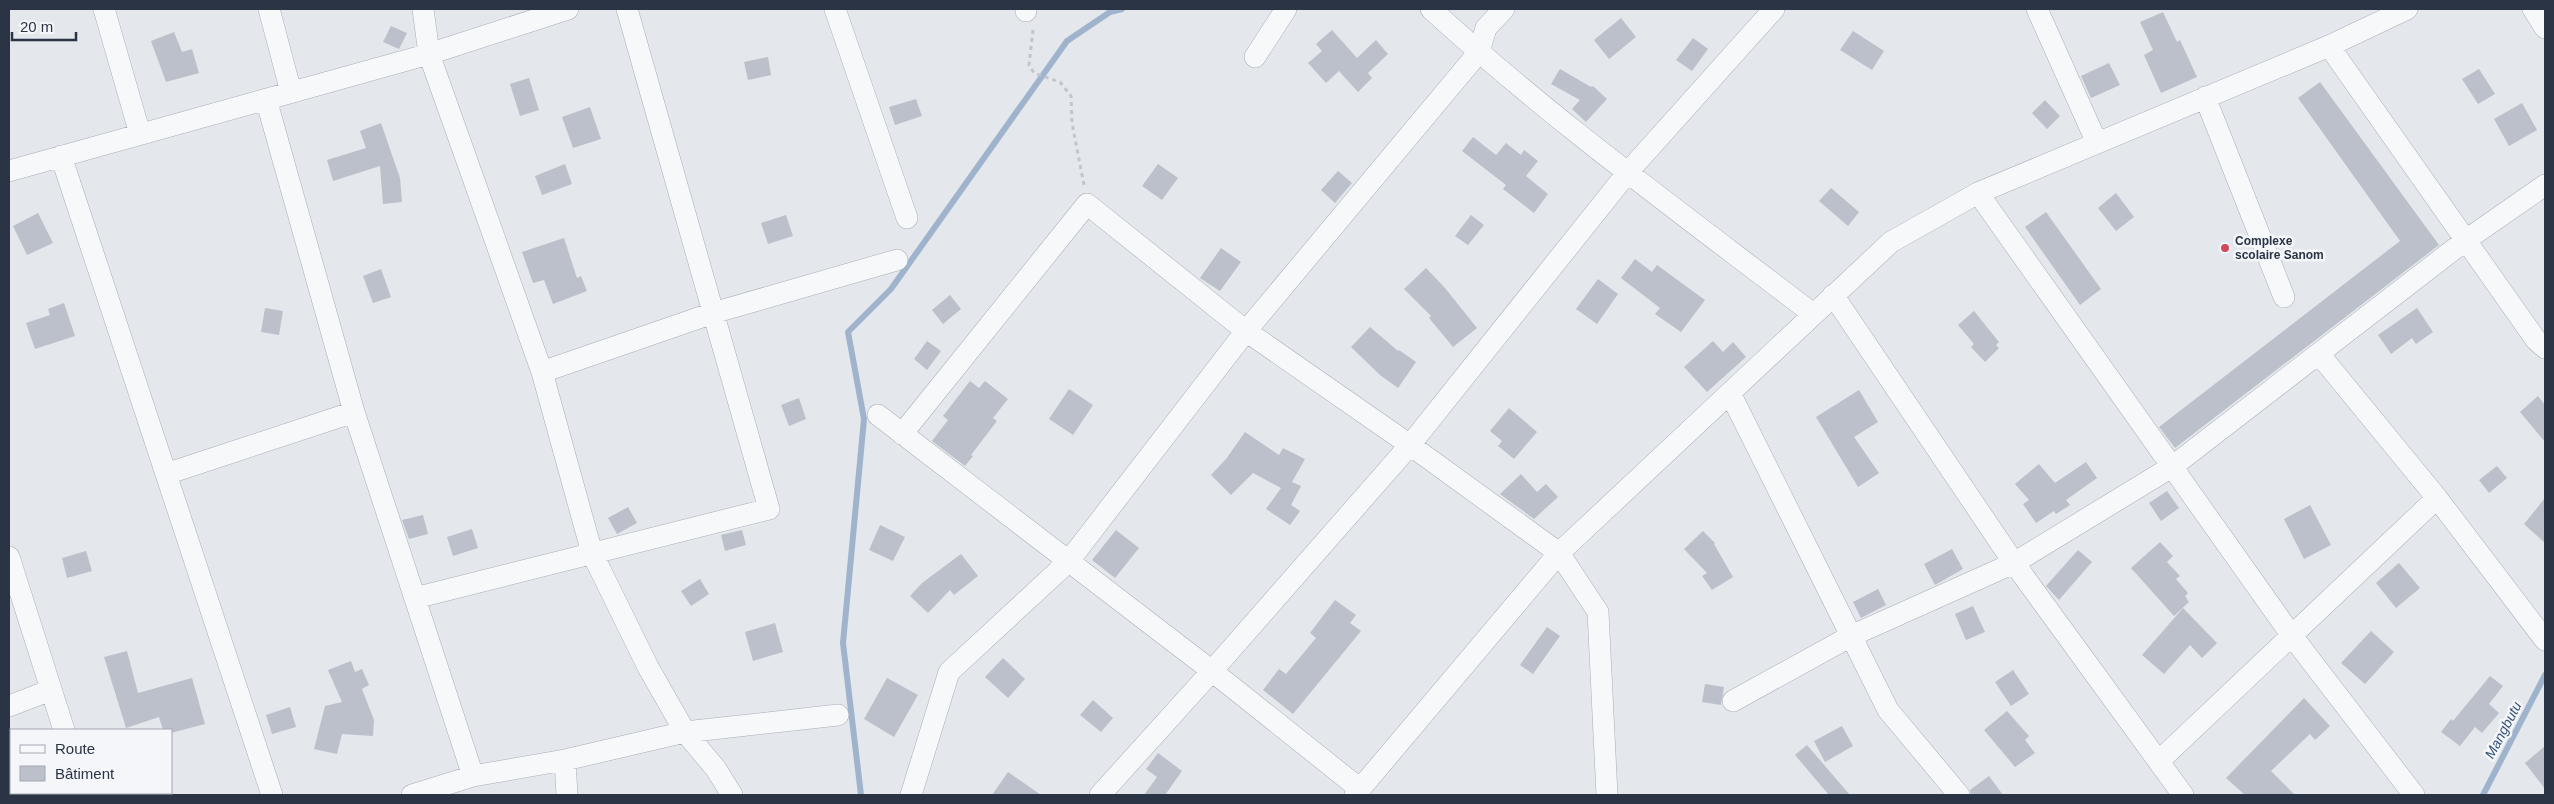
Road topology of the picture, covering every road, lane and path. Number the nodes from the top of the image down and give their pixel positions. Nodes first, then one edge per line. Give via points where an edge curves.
1 (104, 9) edge
2 (269, 9) edge
3 (423, 9) edge
4 (568, 9) edge
5 (627, 9) edge
6 (835, 9) edge
7 (1286, 9) edge
8 (1431, 9) edge
9 (1504, 9) edge
10 (1774, 9) edge
11 (2037, 9) edge
12 (2405, 9) edge
13 (2533, 9) edge
14 (1026, 10) edge
15 (2545, 28) edge
16 (2329, 46) junction
17 (1478, 52) junction
18 (430, 54) junction
19 (1255, 57) dead end
20 (291, 92) junction
21 (2205, 97) junction
22 (266, 99) junction
23 (140, 134) junction
24 (2097, 143) junction
25 (61, 156) junction
26 (9, 171) edge
27 (1628, 172) junction
28 (2545, 185) edge
29 (1978, 193) junction
30 (1087, 204) junction
31 (906, 218) dead end
32 (2466, 240) junction
33 (897, 260) dead end
34 (1833, 295) junction
35 (2284, 297) dead end
36 (713, 313) junction
37 (1813, 314) junction
38 (1246, 331) junction
39 (2545, 348) edge
40 (2319, 354) junction
41 (542, 372) junction
42 (1730, 395) junction
43 (354, 412) junction
44 (878, 415) dead end
45 (902, 434) junction
46 (1410, 444) junction
47 (2173, 466) junction
48 (166, 474) junction
49 (2437, 498) junction
50 (592, 553) junction
51 (1559, 553) junction
52 (9, 557) edge
53 (1068, 562) junction
54 (2014, 563) junction
55 (415, 598) junction
56 (1851, 636) junction
57 (2292, 636) junction
58 (2545, 640) edge
59 (1212, 671) junction
60 (51, 690) junction
61 (1733, 701) dead end
62 (9, 706) edge
63 (838, 715) dead end
64 (64, 729) edge
65 (685, 732) junction
66 (566, 760) junction
67 (2159, 761) junction
68 (473, 776) junction
69 (1358, 792) edge
70 (272, 795) edge
71 (412, 795) edge
72 (567, 795) edge
73 (732, 795) edge
74 (911, 795) edge
75 (1100, 795) edge
76 (1607, 795) edge
77 (1959, 795) edge
78 (2183, 795) edge
79 (2414, 795) edge

1 - 23 street
2 - 20 street
3 - 18 street
4 - 18 street
5 - 36 street
6 - 31 street
7 - 19 street
8 - 17 street
9 - 17 street via 1486,28
10 - 27 street
11 - 24 street
12 - 16 street
13 - 15 street
14 - 30 path via 1034,34 1029,65 1034,73 1060,82 1071,96 1072,123
16 - 21 street
16 - 32 street
17 - 27 street
17 - 38 street
18 - 20 street
18 - 41 street
20 - 22 street
21 - 24 street
21 - 35 street
22 - 23 street
22 - 43 street
23 - 25 street
24 - 29 street
25 - 26 street
25 - 48 street
27 - 37 street
27 - 46 street
28 - 32 street
29 - 34 street via 1891,242
29 - 47 street
30 - 38 street
30 - 45 street
32 - 39 street via 2536,340
32 - 40 street
33 - 36 street
34 - 37 street
34 - 54 street
36 - 41 street
36 - 50 street via 769,509
37 - 42 street
38 - 46 street
38 - 53 street
40 - 47 street
40 - 49 street
41 - 50 street
42 - 51 street
42 - 56 street
43 - 48 street
43 - 55 street
44 - 45 street
45 - 53 street
46 - 51 street
46 - 59 street
47 - 54 street
47 - 57 street
48 - 70 street
49 - 57 street
49 - 58 street
50 - 55 street
50 - 65 street via 648,667
51 - 69 street
51 - 76 street via 1598,612
52 - 60 street
53 - 59 street
53 - 74 street via 949,672
54 - 56 street
54 - 67 street
55 - 68 street
56 - 61 street
56 - 77 street via 1888,710
57 - 67 street
57 - 79 street
59 - 69 street
59 - 75 street
60 - 62 street
60 - 64 street
63 - 65 street
65 - 66 street
65 - 73 street via 716,769
66 - 68 street
66 - 72 street
67 - 78 street
68 - 71 street

